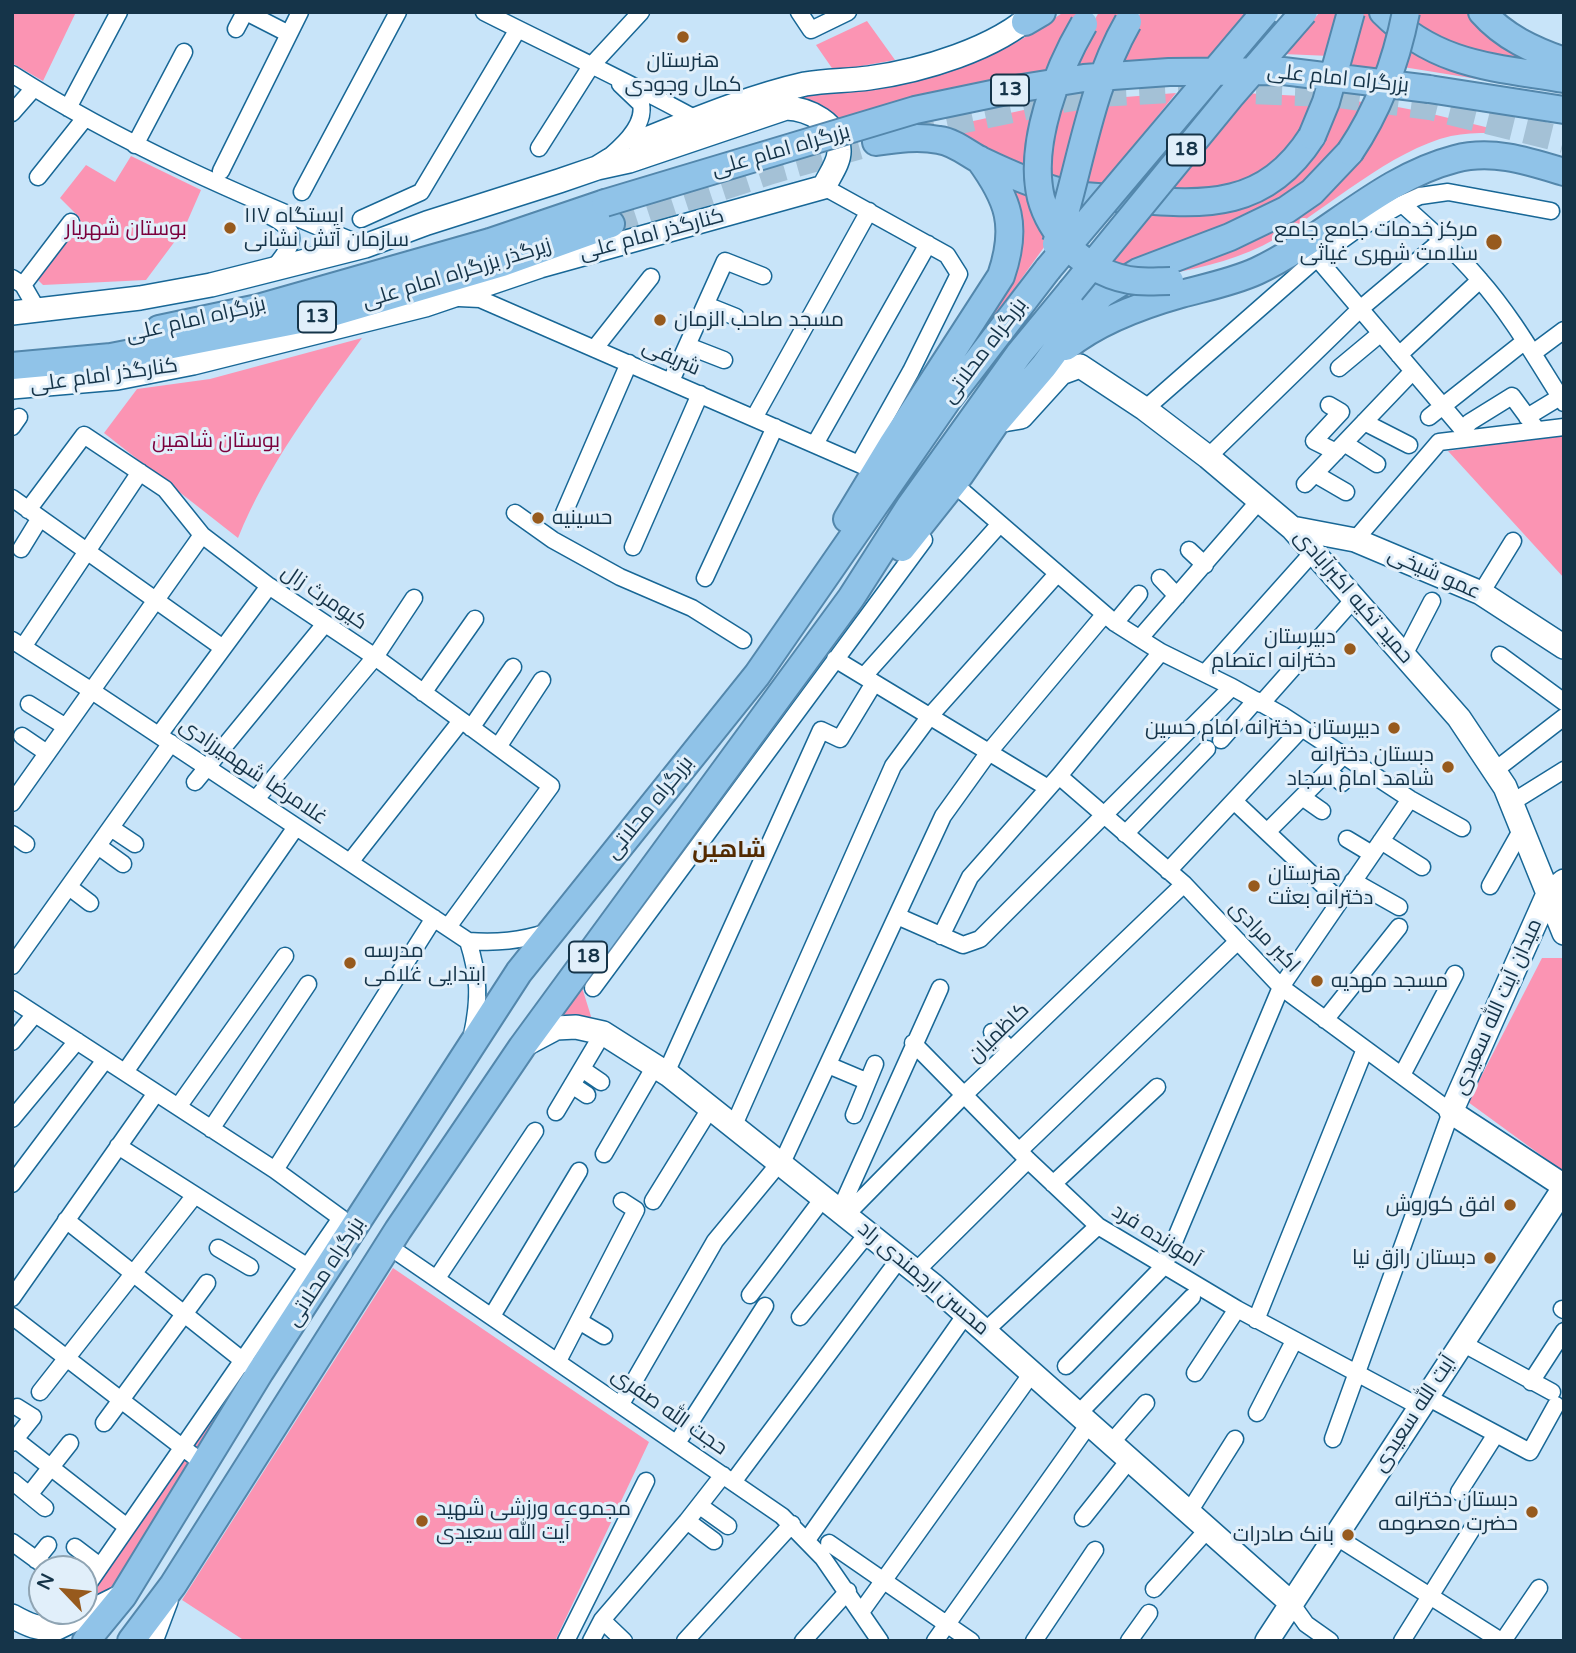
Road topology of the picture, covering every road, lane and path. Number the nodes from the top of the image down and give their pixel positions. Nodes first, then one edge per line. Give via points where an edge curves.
1 (119, 12) edge
2 (245, 12) edge
3 (300, 12) edge
4 (398, 12) edge
5 (484, 12) edge
6 (799, 12) edge
7 (848, 12) edge
8 (1265, 12) edge
9 (1304, 12) edge
10 (1351, 12) edge
11 (1383, 12) edge
12 (1406, 12) edge
13 (1482, 12) edge
14 (640, 13) edge
15 (1034, 16) edge
16 (1132, 17) edge
17 (1088, 18) edge
18 (236, 29) dead end
19 (519, 29) junction
20 (289, 34) junction
21 (184, 52) dead end
22 (1564, 61) edge
23 (591, 66) junction
24 (12, 74) edge
25 (607, 74) junction
26 (1564, 79) edge
27 (34, 88) junction
28 (68, 108) junction
29 (1564, 110) edge
30 (12, 113) edge
31 (85, 118) junction
32 (696, 119) junction
33 (876, 142) dead end
34 (135, 145) junction
35 (540, 148) dead end
36 (1554, 151) edge
37 (979, 159) junction
38 (597, 168) junction
39 (1564, 172) edge
40 (218, 176) junction
41 (38, 177) dead end
42 (824, 187) junction
43 (302, 192) dead end
44 (1402, 204) junction
45 (869, 211) junction
46 (1550, 211) dead end
47 (608, 214) junction
48 (361, 219) dead end
49 (71, 222) dead end
50 (1443, 240) junction
51 (928, 244) junction
52 (365, 246) junction
53 (1317, 258) junction
54 (273, 269) junction
55 (762, 276) dead end
56 (651, 277) dead end
57 (1041, 278) junction
58 (1480, 280) junction
59 (17, 281) edge
60 (446, 298) junction
61 (706, 305) junction
62 (1360, 309) junction
63 (38, 311) junction
64 (12, 313) edge
65 (736, 317) dead end
66 (1564, 330) edge
67 (1381, 333) junction
68 (688, 346) junction
69 (1529, 347) junction
70 (595, 348) junction
71 (12, 349) edge
72 (1399, 355) junction
73 (724, 360) dead end
74 (629, 363) junction
75 (12, 366) edge
76 (1044, 366) junction
77 (1339, 368) dead end
78 (1413, 371) junction
79 (671, 381) junction
80 (12, 387) edge
81 (701, 394) junction
82 (1562, 400) edge
83 (1329, 405) dead end
84 (1443, 406) junction
85 (1144, 409) junction
86 (1429, 417) dead end
87 (754, 418) junction
88 (997, 421) junction
89 (1364, 422) junction
90 (1532, 424) junction
91 (775, 427) junction
92 (1564, 427) edge
93 (1466, 433) junction
94 (815, 444) junction
95 (1409, 445) dead end
96 (1340, 448) junction
97 (1208, 457) junction
98 (1377, 464) dead end
99 (867, 467) junction
100 (140, 472) junction
101 (960, 483) junction
102 (1346, 492) dead end
103 (12, 498) edge
104 (1259, 501) junction
105 (515, 513) dead end
106 (564, 513) dead end
107 (34, 514) junction
108 (999, 525) junction
109 (1292, 528) junction
110 (202, 535) junction
111 (1354, 540) junction
112 (1513, 541) dead end
113 (633, 547) dead end
114 (21, 550) dead end
115 (86, 550) junction
116 (1189, 550) dead end
117 (1314, 551) junction
118 (1205, 565) junction
119 (1058, 574) junction
120 (705, 578) dead end
121 (1160, 578) dead end
122 (269, 586) junction
123 (1481, 593) junction
124 (1139, 594) dead end
125 (1177, 596) junction
126 (414, 598) dead end
127 (851, 598) junction
128 (155, 599) junction
129 (1354, 599) junction
130 (1432, 601) dead end
131 (798, 618) junction
132 (475, 619) dead end
133 (1110, 619) junction
134 (324, 625) junction
135 (1140, 638) junction
136 (743, 640) dead end
137 (18, 644) edge
138 (1564, 647) edge
139 (223, 648) junction
140 (1161, 652) junction
141 (1404, 655) junction
142 (1500, 655) dead end
143 (375, 657) junction
144 (835, 659) junction
145 (513, 667) dead end
146 (1205, 673) junction
147 (542, 680) dead end
148 (869, 680) junction
149 (1232, 687) junction
150 (92, 691) junction
151 (423, 692) junction
152 (1258, 702) junction
153 (1564, 702) edge
154 (29, 704) dead end
155 (930, 716) junction
156 (1564, 717) edge
157 (466, 724) junction
158 (66, 727) junction
159 (1302, 728) junction
160 (22, 736) dead end
161 (165, 739) junction
162 (498, 747) junction
163 (989, 752) junction
164 (47, 754) junction
165 (1344, 755) junction
166 (206, 766) junction
167 (1564, 769) edge
168 (1328, 771) junction
169 (1494, 771) junction
170 (195, 782) dead end
171 (1054, 782) junction
172 (1342, 783) dead end
173 (1302, 797) junction
174 (256, 799) junction
175 (1410, 799) junction
176 (1234, 801) junction
177 (12, 803) edge
178 (1511, 803) junction
179 (1322, 811) dead end
180 (1103, 815) junction
181 (296, 827) junction
182 (111, 828) junction
183 (1462, 828) dead end
184 (1522, 829) junction
185 (1267, 832) junction
186 (1125, 834) junction
187 (1347, 839) dead end
188 (135, 844) dead end
189 (98, 846) junction
190 (1377, 847) junction
191 (350, 862) junction
192 (124, 864) dead end
193 (1422, 867) dead end
194 (1168, 871) junction
195 (1353, 881) junction
196 (1184, 884) junction
197 (1490, 886) dead end
198 (69, 887) junction
199 (1556, 887) edge
200 (1340, 901) junction
201 (90, 903) dead end
202 (1399, 907) dead end
203 (897, 916) junction
204 (434, 918) junction
205 (448, 927) junction
206 (1399, 927) dead end
207 (552, 930) junction
208 (1564, 933) edge
209 (941, 936) junction
210 (468, 941) junction
211 (1238, 941) junction
212 (285, 957) dead end
213 (12, 966) edge
214 (1455, 974) dead end
215 (308, 984) dead end
216 (1281, 987) junction
217 (593, 988) dead end
218 (940, 988) dead end
219 (12, 999) edge
220 (35, 1014) junction
221 (1325, 1020) junction
222 (992, 1032) dead end
223 (603, 1033) junction
224 (77, 1041) junction
225 (12, 1042) edge
226 (913, 1043) junction
227 (522, 1047) junction
228 (1366, 1049) junction
229 (469, 1050) junction
230 (1011, 1050) junction
231 (106, 1060) junction
232 (874, 1064) dead end
233 (828, 1065) junction
234 (582, 1069) junction
235 (660, 1070) junction
236 (125, 1072) junction
237 (1402, 1076) junction
238 (866, 1081) junction
239 (601, 1082) dead end
240 (572, 1085) junction
241 (1157, 1087) dead end
242 (156, 1093) junction
243 (587, 1096) dead end
244 (964, 1096) junction
245 (178, 1107) junction
246 (711, 1107) junction
247 (556, 1112) dead end
248 (1451, 1112) junction
249 (854, 1115) dead end
250 (12, 1119) edge
251 (734, 1125) junction
252 (211, 1129) junction
253 (535, 1131) dead end
254 (118, 1146) junction
255 (604, 1154) dead end
256 (1023, 1156) junction
257 (777, 1168) junction
258 (275, 1170) junction
259 (579, 1171) dead end
260 (12, 1184) edge
261 (1053, 1184) junction
262 (1564, 1187) edge
263 (195, 1195) junction
264 (653, 1200) dead end
265 (622, 1201) dead end
266 (165, 1205) dead end
267 (836, 1207) junction
268 (180, 1215) junction
269 (66, 1220) junction
270 (1098, 1226) junction
271 (252, 1231) junction
272 (869, 1233) junction
273 (219, 1248) dead end
274 (400, 1254) dead end
275 (234, 1257) junction
276 (908, 1264) junction
277 (1164, 1266) junction
278 (250, 1267) dead end
279 (308, 1267) junction
280 (133, 1274) junction
281 (437, 1278) junction
282 (207, 1283) dead end
283 (750, 1294) dead end
284 (1192, 1297) dead end
285 (12, 1298) edge
286 (765, 1306) dead end
287 (1237, 1309) junction
288 (966, 1314) junction
289 (12, 1316) edge
290 (184, 1316) junction
291 (492, 1316) junction
292 (800, 1317) dead end
293 (1256, 1320) junction
294 (579, 1321) junction
295 (985, 1331) junction
296 (1564, 1331) edge
297 (604, 1336) dead end
298 (1294, 1340) junction
299 (1462, 1343) junction
300 (66, 1359) junction
301 (558, 1361) junction
302 (1066, 1366) dead end
303 (251, 1367) junction
304 (1357, 1372) junction
305 (1032, 1373) junction
306 (1195, 1373) dead end
307 (1531, 1382) junction
308 (40, 1392) dead end
309 (120, 1401) junction
310 (1146, 1402) dead end
311 (1423, 1402) junction
312 (621, 1404) junction
313 (17, 1407) dead end
314 (1257, 1413) dead end
315 (1084, 1419) junction
316 (104, 1423) dead end
317 (1496, 1434) junction
318 (1235, 1439) dead end
319 (1333, 1439) dead end
320 (13, 1440) edge
321 (69, 1443) dead end
322 (677, 1443) junction
323 (1111, 1443) junction
324 (183, 1447) junction
325 (1130, 1459) junction
326 (204, 1464) junction
327 (51, 1468) junction
328 (728, 1478) junction
329 (12, 1481) edge
330 (646, 1481) dead end
331 (1459, 1492) dead end
332 (29, 1495) junction
333 (700, 1506) junction
334 (45, 1508) dead end
335 (1189, 1512) junction
336 (1083, 1518) dead end
337 (687, 1521) junction
338 (792, 1524) junction
339 (727, 1526) dead end
340 (127, 1527) junction
341 (1208, 1529) junction
342 (1472, 1529) dead end
343 (1335, 1536) junction
344 (807, 1540) junction
345 (714, 1541) dead end
346 (12, 1542) edge
347 (829, 1544) dead end
348 (48, 1545) dead end
349 (75, 1547) dead end
350 (1095, 1550) dead end
351 (30, 1555) edge
352 (45, 1555) edge
353 (100, 1566) junction
354 (98, 1569) edge
355 (884, 1581) junction
356 (173, 1585) junction
357 (1539, 1588) dead end
358 (1154, 1589) dead end
359 (848, 1591) junction
360 (123, 1596) junction
361 (1429, 1596) junction
362 (1291, 1603) junction
363 (98, 1606) edge
364 (861, 1612) junction
365 (1149, 1612) dead end
366 (12, 1616) edge
367 (602, 1620) junction
368 (28, 1624) edge
369 (947, 1624) junction
370 (12, 1630) edge
371 (23, 1641) edge
372 (86, 1641) edge
373 (131, 1641) edge
374 (151, 1641) edge
375 (566, 1641) edge
376 (591, 1641) edge
377 (624, 1641) edge
378 (685, 1641) edge
379 (803, 1641) edge
380 (880, 1641) edge
381 (936, 1641) edge
382 (971, 1641) edge
383 (1034, 1641) edge
384 (1129, 1641) edge
385 (1266, 1641) edge
386 (1330, 1641) edge
387 (1402, 1641) edge
388 (1502, 1641) edge

1 - 28 street
2 - 18 street
2 - 20 street
3 - 20 street
4 - 43 street
5 - 19 street
6 - 7 street via 811,30
8 - 57 highway, بزرگراه محلاتی / 18, bridge
9 - 127 highway, بزرگراه محلاتی / 18, bridge via 1003,375
10 - 37 highway, bridge via 1312,136 1293,162 1241,196 1203,203 1063,193
11 - 26 highway via 1414,40 1456,59
12 - 76 highway, bridge via 1376,108 1350,152 1312,192 1230,237 1138,271 1111,287 1081,316
13 - 22 highway via 1517,41
14 - 23 street
15 - 32 main road via 993,41 920,67 871,78 807,84
16 - 57 highway, bridge via 1110,57 1093,104 1074,185
17 - 36 highway, bridge via 1064,62 1047,108 1039,164 1041,198 1053,226 1076,255 1106,273 1136,281 1170,281 1249,260 1279,245 1369,183 1453,141 1488,138
19 - 23 street
19 - 48 street via 421,192
20 - 40 street
21 - 34 street
23 - 25 street
23 - 35 street
24 - 27 street
25 - 32 street
25 - 38 street via 641,104 642,115 622,146
27 - 28 street
27 - 30 street
28 - 31 street
29 - 47 highway, بزرگراه امام علی / 13, bridge via 1283,71 1111,75 915,110
31 - 34 street
31 - 41 street
32 - 38 main road via 636,144
33 - 37 highway via 941,140
34 - 40 street
37 - 99 highway via 999,188 1006,211 1010,237 1001,276
38 - 42 main road via 786,108 801,109 833,130 839,151
38 - 52 main road
39 - 76 highway via 1502,155 1453,159 1398,183 1255,272 1096,327
40 - 52 street via 289,216
40 - 54 street via 226,194 283,222 291,232 288,251
42 - 45 street
42 - 60 main road, کنارگذر امام علی via 540,265
44 - 46 street via 1448,192
44 - 50 street
44 - 53 street
45 - 51 street
45 - 87 street
47 - 71 highway, بزرگراه امام علی / 13 via 490,242 258,308 122,338
47 - 75 highway, زیرگذر بزرگراه امام علی / 13 via 502,263 325,315 111,357
49 - 59 street
50 - 58 street
50 - 62 street
51 - 94 street
51 - 99 street via 947,255 959,274
52 - 54 main road
53 - 62 street
53 - 85 street
54 - 63 main road via 140,298
55 - 61 street via 725,261
56 - 70 street
57 - 131 highway, بزرگراه محلاتی / 18 via 949,398
58 - 69 street
58 - 72 street
59 - 63 street
60 - 70 street, شریفی via 480,299
60 - 80 main road, کنارگذر امام علی via 193,363 117,378
61 - 65 street
61 - 68 street
62 - 67 street
62 - 97 street
63 - 64 main road
66 - 69 street
67 - 72 street
67 - 77 street
68 - 73 street
68 - 79 street
69 - 82 street
69 - 84 street
70 - 74 street, شریفی
72 - 78 street
74 - 79 street, شریفی
74 - 106 street
76 - 88 highway
78 - 84 street
78 - 89 street
79 - 81 street, شریفی
81 - 87 street, شریفی
81 - 113 street
82 - 90 street
83 - 96 street via 1341,412 1314,441
84 - 86 street
84 - 93 street
85 - 88 main road, حمید تکیه اکبرآبادی via 1080,366 1061,373 1021,417
85 - 97 main road, حمید تکیه اکبرآبادی
87 - 91 street, شریفی
88 - 101 highway
89 - 95 street
89 - 96 street
90 - 92 street
90 - 93 street
90 - 93 street via 1512,396 1470,422
91 - 94 street, شریفی
91 - 120 street
93 - 111 street via 1439,442
94 - 99 street, شریفی
96 - 98 street
96 - 102 street via 1310,479
97 - 104 main road, حمید تکیه اکبرآبادی
99 - 131 highway
100 - 107 street, کیومرث زال via 84,435
100 - 110 street, کیومرث زال via 165,489
100 - 115 street
101 - 108 street
101 - 127 highway via 887,567
101 - 144 street
103 - 107 street
104 - 109 main road, حمید تکیه اکبرآبادی
104 - 118 street
105 - 136 street via 553,540 620,577 692,608
107 - 114 street
107 - 115 street
108 - 119 street
108 - 148 street
109 - 111 main road, عمو شیخی
109 - 117 main road, حمید تکیه اکبرآبادی
110 - 122 street, کیومرث زال
110 - 128 street
111 - 123 main road, عمو شیخی
112 - 123 street
115 - 128 street
115 - 137 street
116 - 118 street
117 - 129 main road, حمید تکیه اکبرآبادی
117 - 146 street
118 - 125 street
119 - 133 street
119 - 155 street
121 - 125 street
122 - 134 street, کیومرث زال
122 - 139 street
123 - 138 main road, عمو شیخی
124 - 133 street
125 - 135 street
126 - 143 street
127 - 227 highway, بزرگراه محلاتی / 18
128 - 139 street
128 - 150 street
129 - 141 main road, حمید تکیه اکبرآبادی
129 - 152 street
130 - 141 street
131 - 207 highway, بزرگراه محلاتی / 18
132 - 151 street
133 - 135 street
133 - 163 street
134 - 143 street, کیومرث زال
134 - 166 street
135 - 140 street
137 - 150 street, غلامرضا شهمیرزادی
139 - 161 street
140 - 146 street
140 - 171 street
141 - 169 main road, حمید تکیه اکبرآبادی via 1459,718
142 - 153 street
143 - 151 street, کیومرث زال
143 - 174 street
144 - 148 street, اکبر مرادی
144 - 217 street
145 - 157 street
146 - 149 street
147 - 162 street
148 - 155 street, اکبر مرادی
148 - 235 street via 840,739 821,730
149 - 152 street
149 - 180 street
150 - 158 street
150 - 161 street, غلامرضا شهمیرزادی
151 - 157 street, کیومرث زال
152 - 159 street
152 - 186 street
154 - 158 street
155 - 163 street, اکبر مرادی
155 - 251 street via 893,766
156 - 169 street
157 - 162 street, کیومرث زال
157 - 191 street
158 - 164 street
159 - 165 street
159 - 176 street
160 - 164 street
161 - 166 street, غلامرضا شهمیرزادی
161 - 182 street
162 - 205 street, کیومرث زال via 551,786
163 - 171 street, اکبر مرادی
163 - 203 street via 943,816
164 - 177 street
165 - 168 street
165 - 175 street
166 - 170 street
166 - 174 street, غلامرضا شهمیرزادی
167 - 178 street
168 - 172 street
168 - 173 street
169 - 178 main road, حمید تکیه اکبرآبادی
171 - 180 street, اکبر مرادی
171 - 209 street via 970,877
173 - 179 street
173 - 185 street
174 - 181 street, غلامرضا شهمیرزادی
175 - 183 street
175 - 190 street
176 - 185 street
176 - 194 street
178 - 184 main road, حمید تکیه اکبرآبادی
180 - 186 street, اکبر مرادی
180 - 209 street via 980,939 962,945
181 - 191 street, غلامرضا شهمیرزادی
181 - 236 street
182 - 188 street
182 - 189 street
184 - 197 street
184 - 199 main road, حمید تکیه اکبرآبادی
185 - 200 street
186 - 194 street, اکبر مرادی
187 - 190 street
189 - 192 street
189 - 198 street
190 - 193 street
190 - 195 street
191 - 204 street, غلامرضا شهمیرزادی
194 - 196 street, اکبر مرادی
195 - 200 street
195 - 202 street
196 - 211 street, اکبر مرادی
196 - 230 street, کاظمیان
198 - 201 street
198 - 213 street
199 - 208 main road, میدان آیت الله سعیدی
199 - 248 main road, میدان آیت الله سعیدی
200 - 216 street
203 - 209 street
203 - 233 street
204 - 205 street, غلامرضا شهمیرزادی
204 - 258 street
205 - 210 street, غلامرضا شهمیرزادی
206 - 221 street
207 - 210 street via 522,940
207 - 229 highway, بزرگراه محلاتی / 18
210 - 229 street via 479,997
211 - 216 street, اکبر مرادی
211 - 256 street
212 - 245 street
214 - 237 street
215 - 252 street
216 - 221 street, اکبر مرادی
216 - 277 street
218 - 226 street
219 - 220 street
220 - 224 street
220 - 225 street
221 - 228 street, اکبر مرادی
222 - 230 street
223 - 227 main road, محسن ارجمندی راد via 556,1028
223 - 234 street
223 - 235 main road, محسن ارجمندی راد
224 - 231 street
224 - 250 street
226 - 244 street, آموزنده فرد
226 - 267 street
227 - 356 highway, بزرگراه محلاتی / 18 via 398,1230
228 - 237 street, اکبر مرادی
228 - 293 street
229 - 303 highway, بزرگراه محلاتی / 18
230 - 244 street, کاظمیان
231 - 236 street
231 - 260 street
232 - 238 street
233 - 238 street
233 - 257 street
234 - 239 street
234 - 240 street
235 - 246 main road, محسن ارجمندی راد
235 - 255 street
236 - 242 street
237 - 248 street, اکبر مرادی
238 - 249 street
240 - 243 street
240 - 247 street
241 - 261 street
242 - 245 street
242 - 254 street
244 - 256 street, آموزنده فرد
244 - 267 street, کاظمیان
245 - 252 street
246 - 251 main road, محسن ارجمندی راد
246 - 264 street
248 - 262 main road, میدان آیت الله سعیدی
248 - 304 street
251 - 257 main road, محسن ارجمندی راد
252 - 258 street
253 - 281 street
254 - 263 street
254 - 269 street
256 - 261 street, آموزنده فرد
256 - 276 street
257 - 267 main road, محسن ارجمندی راد
257 - 312 street via 715,1241
258 - 279 street via 341,1218
259 - 291 street
261 - 270 street, آموزنده فرد
262 - 299 main road, آیت الله سعیدی
263 - 268 street
263 - 271 street
265 - 294 street via 636,1210
266 - 268 street
267 - 272 main road, محسن ارجمندی راد
267 - 283 street
268 - 280 street
269 - 280 street
269 - 285 street
270 - 277 street, آموزنده فرد
270 - 295 street
271 - 275 street
271 - 279 street
272 - 276 main road, محسن ارجمندی راد
272 - 292 street
273 - 275 street
274 - 281 street, حجت الله صفری
275 - 278 street
276 - 288 main road, محسن ارجمندی راد
276 - 328 street
277 - 287 street, آموزنده فرد
277 - 302 street
279 - 303 street
280 - 290 street
280 - 300 street
281 - 291 street, حجت الله صفری
282 - 290 street
284 - 315 street
286 - 322 street
287 - 293 street, آموزنده فرد
287 - 306 street
288 - 295 main road, محسن ارجمندی راد
288 - 344 street
289 - 300 street
290 - 303 street
290 - 309 street
291 - 301 street, حجت الله صفری
293 - 298 street, آموزنده فرد
294 - 297 street
294 - 301 street
295 - 305 main road, محسن ارجمندی راد
296 - 307 street via 1545,1349
298 - 304 street, آموزنده فرد
298 - 314 street
299 - 307 street
299 - 311 main road, آیت الله سعیدی
300 - 308 street
300 - 309 street
301 - 312 street, حجت الله صفری
303 - 324 street
303 - 326 highway, بزرگراه محلاتی / 18
304 - 311 street, آموزنده فرد
304 - 319 street
305 - 315 main road, محسن ارجمندی راد
305 - 355 street
307 - 317 street, آموزنده فرد via 1554,1399 1530,1452
309 - 316 street
309 - 324 street
310 - 323 street
311 - 317 street, آموزنده فرد
311 - 343 main road, آیت الله سعیدی
312 - 322 street, حجت الله صفری
313 - 320 street via 33,1417
315 - 323 main road, محسن ارجمندی راد
315 - 369 street
317 - 331 street
318 - 335 street
320 - 327 street
321 - 327 street
322 - 328 street, حجت الله صفری
323 - 325 main road, محسن ارجمندی راد
324 - 326 street
324 - 340 street
325 - 335 main road, محسن ارجمندی راد
325 - 336 street
326 - 360 highway, بزرگراه محلاتی / 18
327 - 332 street
327 - 340 street
328 - 333 street
328 - 338 street, حجت الله صفری
329 - 332 street
330 - 375 street
332 - 334 street
333 - 337 street
333 - 339 street
335 - 341 main road, محسن ارجمندی راد
337 - 345 street
337 - 367 street
338 - 344 street, حجت الله صفری
338 - 378 street
340 - 353 street
341 - 358 street
341 - 362 main road, محسن ارجمندی راد
342 - 361 street
343 - 361 street
343 - 362 main road, آیت الله سعیدی
344 - 359 street, حجت الله صفری
346 - 351 street
347 - 355 street
348 - 352 street
349 - 353 street
350 - 383 street
353 - 354 street
355 - 364 street
355 - 369 street
356 - 373 highway, بزرگراه محلاتی / 18
356 - 374 main road
357 - 388 street
359 - 364 street, حجت الله صفری
359 - 379 street
360 - 363 main road
360 - 372 highway, بزرگراه محلاتی / 18
361 - 387 street
361 - 388 street
362 - 385 main road, آیت الله سعیدی
362 - 386 street via 1306,1624
364 - 380 street, حجت الله صفری
365 - 384 street
366 - 368 main road
367 - 376 street
367 - 377 street
369 - 381 street
369 - 382 street
370 - 371 main road

